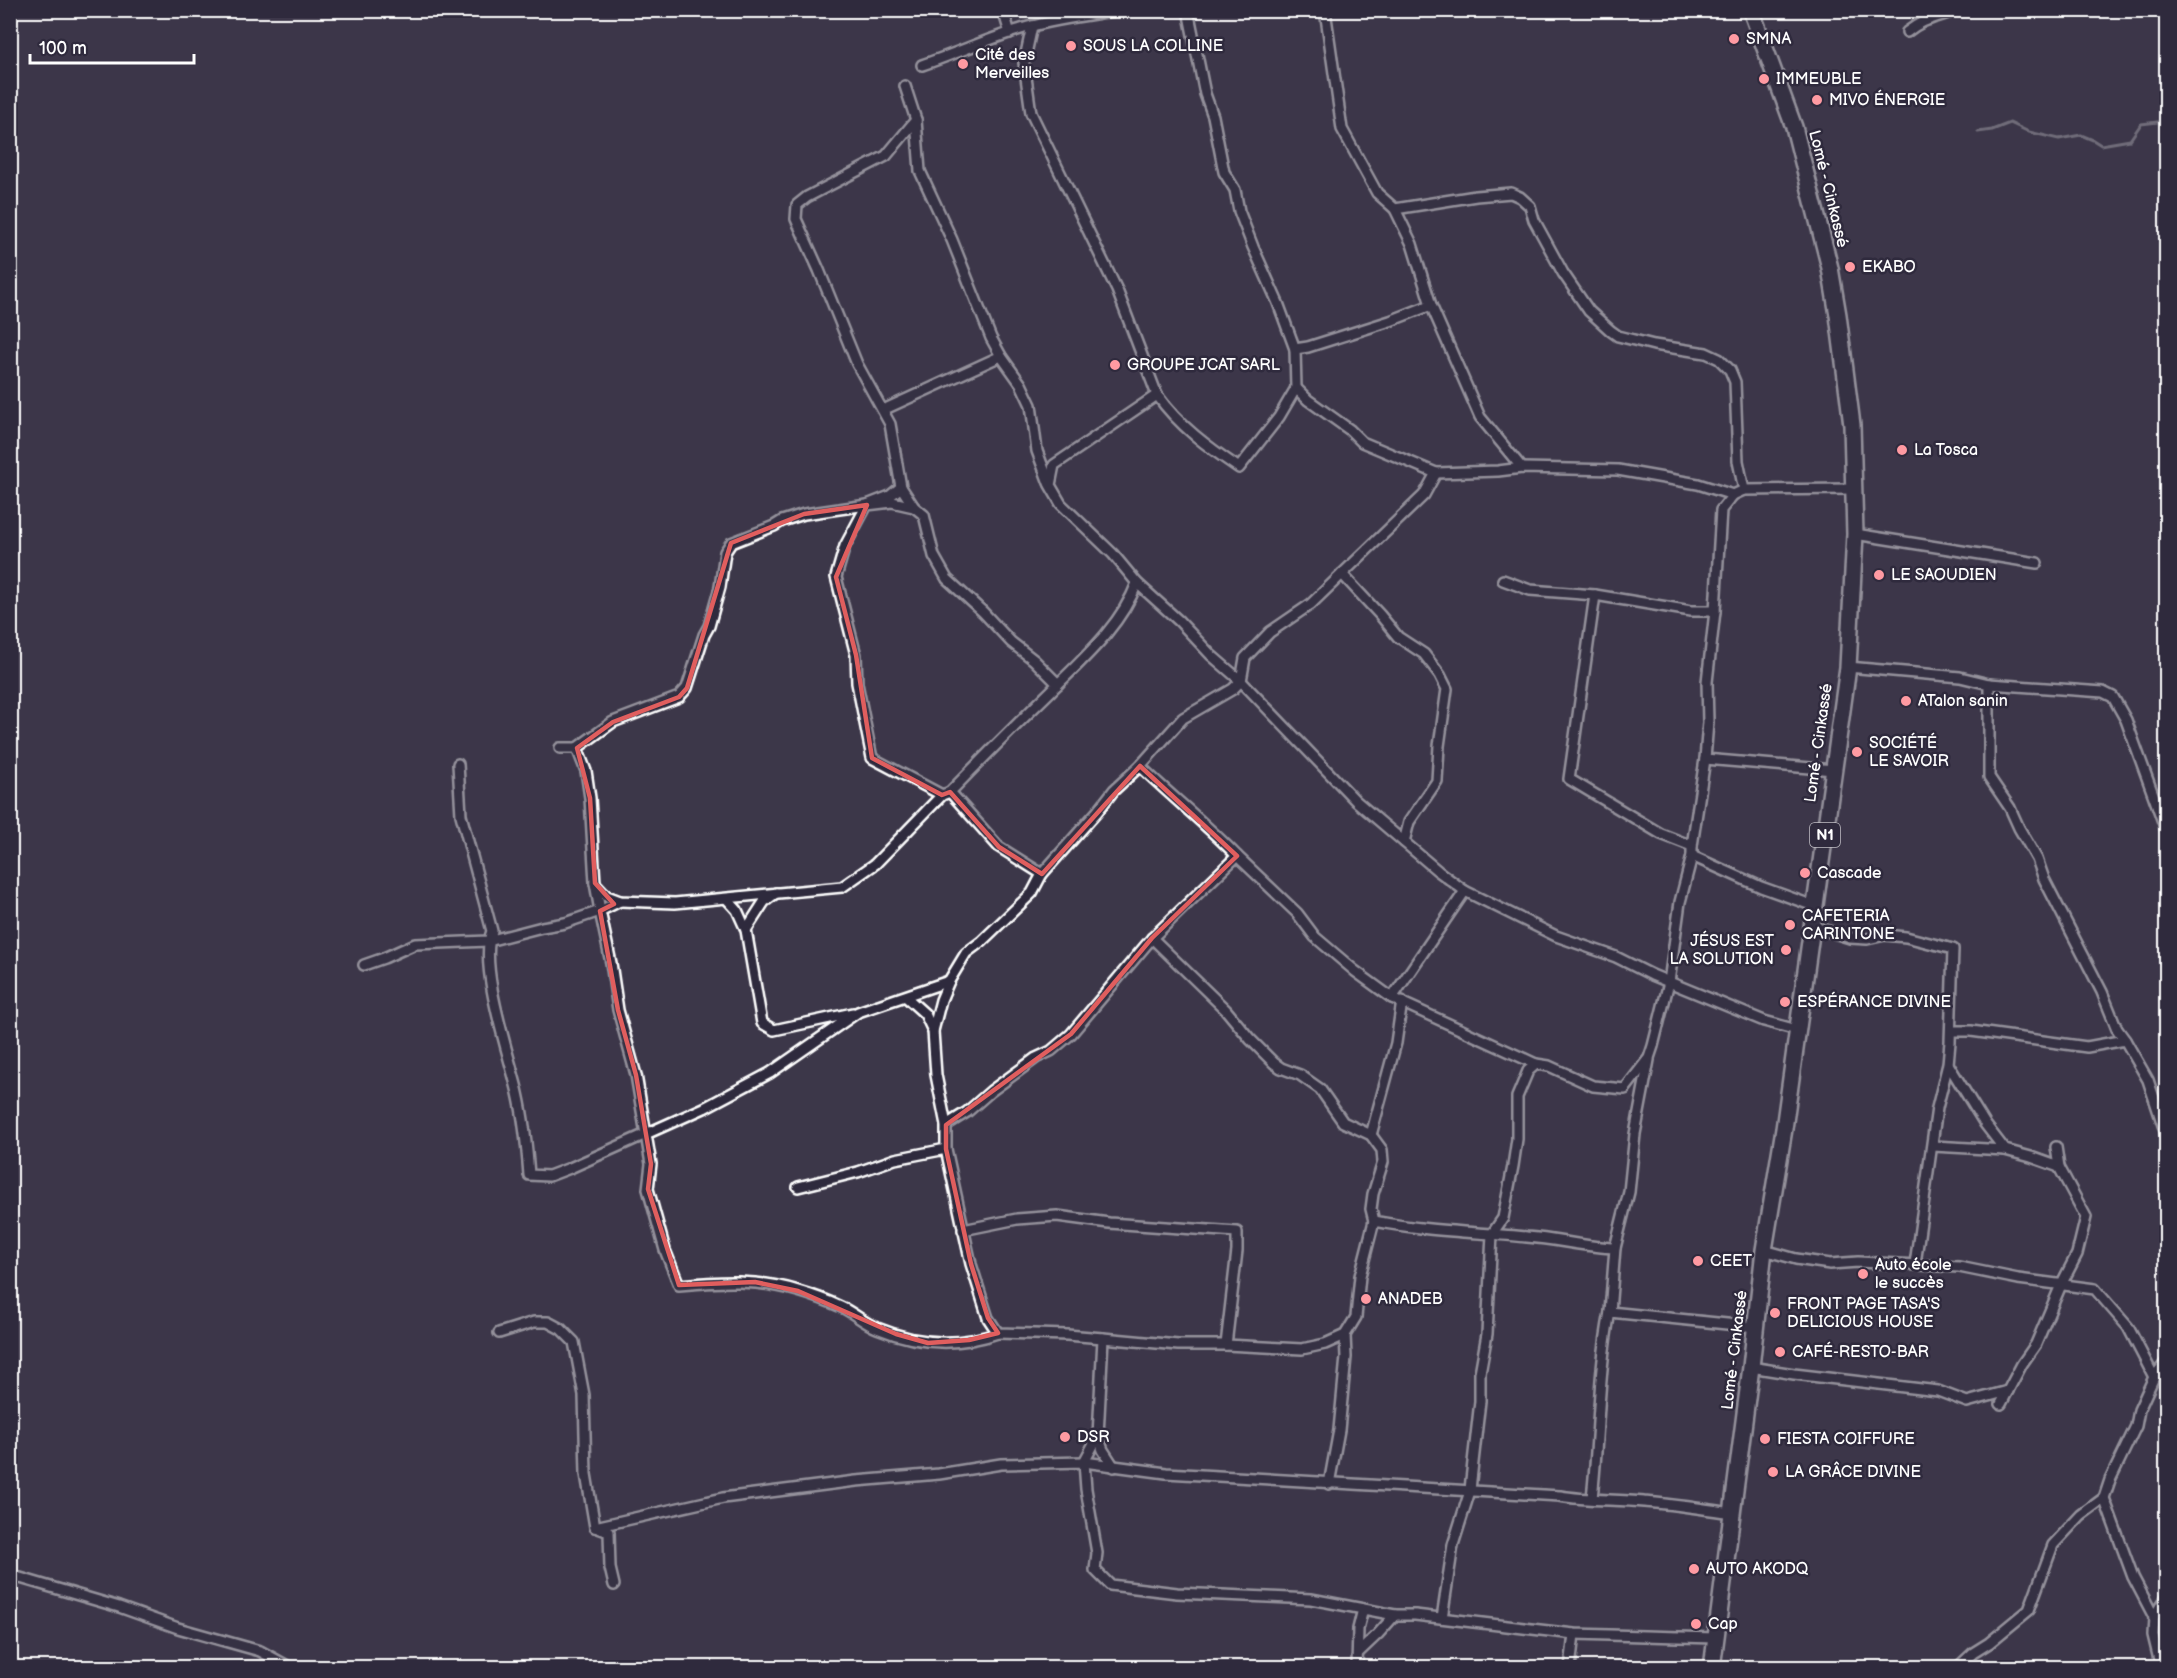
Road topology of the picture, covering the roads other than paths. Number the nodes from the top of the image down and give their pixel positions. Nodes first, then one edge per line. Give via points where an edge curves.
1 (1003, 10) edge
2 (1120, 10) edge
3 (1188, 10) edge
4 (1325, 10) edge
5 (1751, 10) edge
6 (1956, 10) edge
7 (1032, 26) junction
8 (1906, 32) dead end
9 (1010, 33) junction
10 (922, 66) dead end
11 (904, 86) dead end
12 (916, 120) junction
13 (1395, 209) junction
14 (1431, 304) junction
15 (1295, 350) junction
16 (1001, 356) junction
17 (1296, 388) junction
18 (1157, 395) junction
19 (883, 410) junction
20 (1522, 468) junction
21 (1436, 473) junction
22 (1050, 485) junction
23 (901, 487) junction
24 (1854, 489) junction
25 (1744, 490) junction
26 (1733, 495) junction
27 (867, 505) junction
28 (914, 507) junction
29 (1855, 534) junction
30 (2037, 563) dead end
31 (1342, 574) junction
32 (1503, 580) dead end
33 (1137, 583) junction
34 (1595, 595) junction
35 (1715, 611) junction
36 (1848, 667) junction
37 (1241, 681) junction
38 (1058, 684) junction
39 (1989, 684) junction
40 (560, 748) dead end
41 (577, 748) junction
42 (1705, 759) junction
43 (458, 764) dead end
44 (1140, 766) junction
45 (1834, 770) junction
46 (946, 794) junction
47 (2166, 830) edge
48 (1404, 842) junction
49 (1692, 846) junction
50 (1237, 856) junction
51 (1692, 856) junction
52 (1042, 874) junction
53 (596, 883) junction
54 (1465, 891) junction
55 (778, 892) junction
56 (727, 898) junction
57 (620, 901) junction
58 (1814, 906) junction
59 (600, 911) junction
60 (1812, 926) junction
61 (746, 930) junction
62 (1152, 938) junction
63 (488, 941) junction
64 (364, 965) dead end
65 (949, 981) junction
66 (1669, 982) junction
67 (906, 997) junction
68 (1397, 1000) junction
69 (858, 1012) junction
70 (1797, 1030) junction
71 (1951, 1030) junction
72 (933, 1031) junction
73 (2125, 1040) junction
74 (1649, 1058) junction
75 (1536, 1064) junction
76 (1948, 1064) junction
77 (946, 1125) junction
78 (646, 1134) junction
79 (2166, 1134) edge
80 (1371, 1135) junction
81 (1933, 1146) junction
82 (2056, 1147) dead end
83 (946, 1149) junction
84 (2005, 1150) junction
85 (2059, 1167) junction
86 (798, 1187) dead end
87 (1374, 1221) junction
88 (963, 1230) junction
89 (1492, 1234) junction
90 (1615, 1248) junction
91 (1764, 1250) junction
92 (1915, 1264) junction
93 (2061, 1285) junction
94 (1610, 1312) junction
95 (1756, 1327) junction
96 (500, 1333) dead end
97 (998, 1333) junction
98 (1345, 1335) junction
99 (1103, 1338) junction
100 (1226, 1345) junction
101 (2166, 1362) edge
102 (1751, 1367) junction
103 (2154, 1377) junction
104 (2008, 1391) junction
105 (2001, 1404) dead end
106 (1098, 1436) junction
107 (1084, 1462) junction
108 (1114, 1467) junction
109 (1329, 1484) junction
110 (1470, 1491) junction
111 (1592, 1498) junction
112 (2103, 1498) junction
113 (1732, 1513) junction
114 (595, 1527) junction
115 (10, 1575) edge
116 (614, 1585) dead end
117 (2166, 1597) edge
118 (1363, 1609) junction
119 (1395, 1615) junction
120 (2154, 1617) junction
121 (1442, 1618) junction
122 (1574, 1634) junction
123 (1715, 1638) junction
124 (1358, 1653) junction
125 (291, 1668) edge
126 (1357, 1668) edge
127 (1570, 1668) edge
128 (1712, 1668) edge
129 (1957, 1668) edge
130 (2161, 1668) edge

1 - 9 street
2 - 7 street
3 - 15 street via 1224,172 1235,190 1239,211
4 - 13 street via 1342,129 1377,193
5 - 24 highway, Lomé - Cinkassé / N1 via 1794,127 1830,268 1852,425
6 - 8 street via 1921,21
7 - 9 street
7 - 18 street via 1024,63 1031,113 1117,290
9 - 10 street
11 - 12 street
12 - 16 street via 920,171
12 - 19 street via 886,156 797,205 796,219 857,364
13 - 14 street via 1412,244
13 - 25 street via 1487,195 1511,193 1520,197 1530,206 1563,273 1589,311 1611,331 1654,345 1706,353 1730,370 1735,382 1738,461
14 - 15 street
14 - 20 street via 1480,417
15 - 17 street
16 - 19 street
16 - 22 street via 1031,405 1037,451
17 - 18 street via 1239,468 1195,437
17 - 21 street via 1362,442
18 - 22 street via 1054,465
19 - 23 street via 890,424
20 - 21 street
20 - 26 street via 1618,470 1698,484
21 - 31 street via 1425,495
22 - 33 street via 1061,504
23 - 27 street
23 - 28 street
24 - 25 street
24 - 29 highway, Lomé - Cinkassé / N1
25 - 26 street
26 - 35 street via 1721,510
27 - 28 street via 892,502
27 - 41 street via 804,514 731,543 725,552 720,587 687,688 679,697 613,722
27 - 46 street via 839,560 836,577 856,656 857,683 872,758
28 - 38 street via 924,515 934,556 947,579
29 - 30 street
29 - 36 highway, Lomé - Cinkassé / N1
31 - 37 street via 1311,603 1270,632 1245,658
31 - 48 street via 1398,637 1424,654 1447,689 1437,781 1410,822
32 - 34 street via 1530,590
33 - 37 street
33 - 38 street via 1111,627
34 - 35 street via 1668,608
34 - 49 street via 1569,779 1661,834
35 - 42 street via 1707,682
36 - 39 street via 1960,677
36 - 45 highway, Lomé - Cinkassé / N1
37 - 44 street via 1183,718
37 - 48 street via 1356,801
38 - 46 street
39 - 47 street via 2103,692 2113,697 2126,720
39 - 73 street via 1989,777 2037,859 2116,1029
40 - 41 street
41 - 53 street via 590,798
42 - 45 street
42 - 49 street
43 - 63 street via 461,815 492,931
44 - 50 street
44 - 52 street via 1114,790
45 - 58 highway, Lomé - Cinkassé / N1
46 - 52 street via 999,847
46 - 55 street via 874,864 842,887
48 - 54 street
49 - 51 street
50 - 62 street
50 - 68 street via 1297,913 1315,937
51 - 58 street
51 - 66 street via 1680,902
52 - 65 street via 1032,893 966,953
53 - 57 street via 607,896
53 - 59 street
54 - 66 street via 1556,936 1616,957
54 - 68 street
55 - 56 street
55 - 61 street via 764,902
56 - 57 street via 675,903
56 - 61 street
57 - 59 street
58 - 60 highway, Lomé - Cinkassé / N1
59 - 63 street
59 - 78 street
60 - 70 highway, Lomé - Cinkassé / N1
60 - 71 street via 1850,938 1906,937 1953,949
61 - 69 street via 762,1023 774,1030
62 - 77 street via 1071,1034
62 - 80 street via 1274,1063 1320,1089 1343,1122
63 - 64 street via 416,944
63 - 78 street via 491,978 518,1094 529,1175 549,1176
65 - 67 street
65 - 72 street
66 - 70 street via 1764,1022
66 - 74 street
67 - 69 street
67 - 72 street via 925,1014
68 - 75 street
68 - 80 street via 1396,1043
69 - 78 street via 770,1073
70 - 91 highway, Lomé - Cinkassé / N1
71 - 73 street via 2087,1047
71 - 76 street
72 - 77 street via 936,1075
73 - 79 street via 2148,1080
74 - 75 street via 1624,1089 1593,1086
74 - 90 street via 1629,1192
75 - 89 street via 1528,1071 1517,1097 1513,1166 1503,1218
76 - 81 street
76 - 84 street
77 - 83 street
78 - 97 street via 651,1164 648,1189 679,1285 754,1282 798,1291 841,1307 876,1328 928,1343
80 - 87 street via 1382,1150 1383,1162 1373,1194
81 - 84 street
81 - 92 street
82 - 85 street
83 - 86 street
83 - 88 street
84 - 85 street
85 - 93 street via 2086,1217 2077,1254
87 - 89 street via 1401,1227
87 - 98 street via 1360,1276 1356,1317
88 - 97 street via 988,1318
88 - 100 street via 1017,1219 1058,1216 1237,1232
89 - 90 street
89 - 110 street via 1487,1334
90 - 94 street
91 - 92 street via 1830,1264
91 - 95 highway, Lomé - Cinkassé / N1
92 - 93 street via 1959,1267
93 - 103 street via 2095,1289 2128,1327
93 - 104 street via 2036,1344
94 - 95 street
94 - 111 street via 1601,1365
95 - 102 highway, Lomé - Cinkassé / N1
96 - 114 street via 534,1322 549,1322 574,1342 584,1395 586,1474
97 - 99 street
98 - 100 street via 1302,1349
98 - 109 street via 1339,1430
99 - 100 street
99 - 106 street
101 - 103 street
102 - 104 street via 1938,1391 1966,1402
102 - 113 highway, Lomé - Cinkassé / N1
103 - 112 street
104 - 105 street
106 - 107 street
106 - 108 street
107 - 108 street
107 - 114 street via 1001,1464 770,1491
107 - 118 street via 1097,1553 1095,1570 1110,1585 1177,1593 1311,1599
108 - 109 street
109 - 110 street
110 - 111 street
110 - 121 street via 1453,1545
111 - 113 street
112 - 120 street via 2133,1577
112 - 129 street via 2054,1545 2029,1610
113 - 123 highway, Lomé - Cinkassé / N1
114 - 116 street via 609,1532
115 - 125 street via 260,1651
117 - 120 street
118 - 119 street
118 - 124 street
119 - 121 street
119 - 124 street
120 - 130 street via 2153,1635
121 - 122 street
122 - 123 street
122 - 127 street
123 - 128 highway, Lomé - Cinkassé / N1
124 - 126 street

